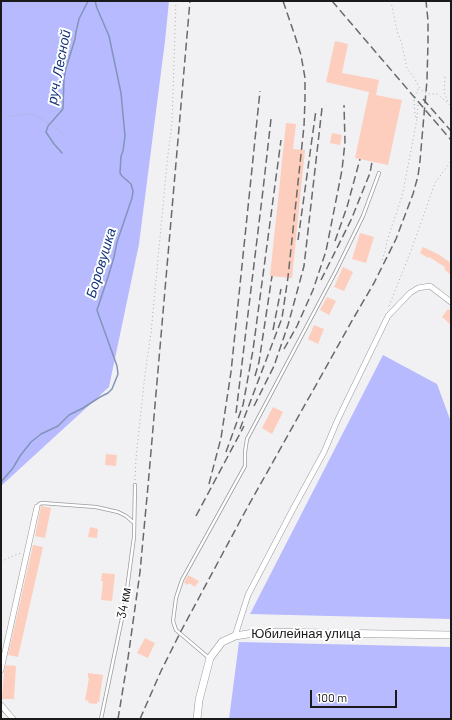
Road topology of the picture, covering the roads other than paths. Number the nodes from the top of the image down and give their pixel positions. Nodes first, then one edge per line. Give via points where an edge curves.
1 (379, 173) dead end
2 (451, 302) edge
3 (135, 485) road end
4 (37, 507) joint
5 (133, 522) junction
6 (451, 635) edge
7 (235, 636) junction
8 (210, 658) junction
9 (1, 670) edge
10 (1, 705) edge
11 (13, 719) edge
12 (101, 719) edge
13 (197, 719) edge

1 - 8 lane via 363,216 336,271 247,439 245,466 182,580 176,598 173,621 176,630
2 - 7 street via 430,286 418,288 388,316 324,452 248,595
3 - 5 lane, 34 км
4 - 5 lane via 42,503 96,507 118,512
4 - 9 street
5 - 12 lane, 34 км via 134,537 125,604
6 - 7 main road, Юбилейная улица via 260,632
7 - 8 main road, Юбилейная улица via 222,642
8 - 13 main road, Юбилейная улица
10 - 11 street

